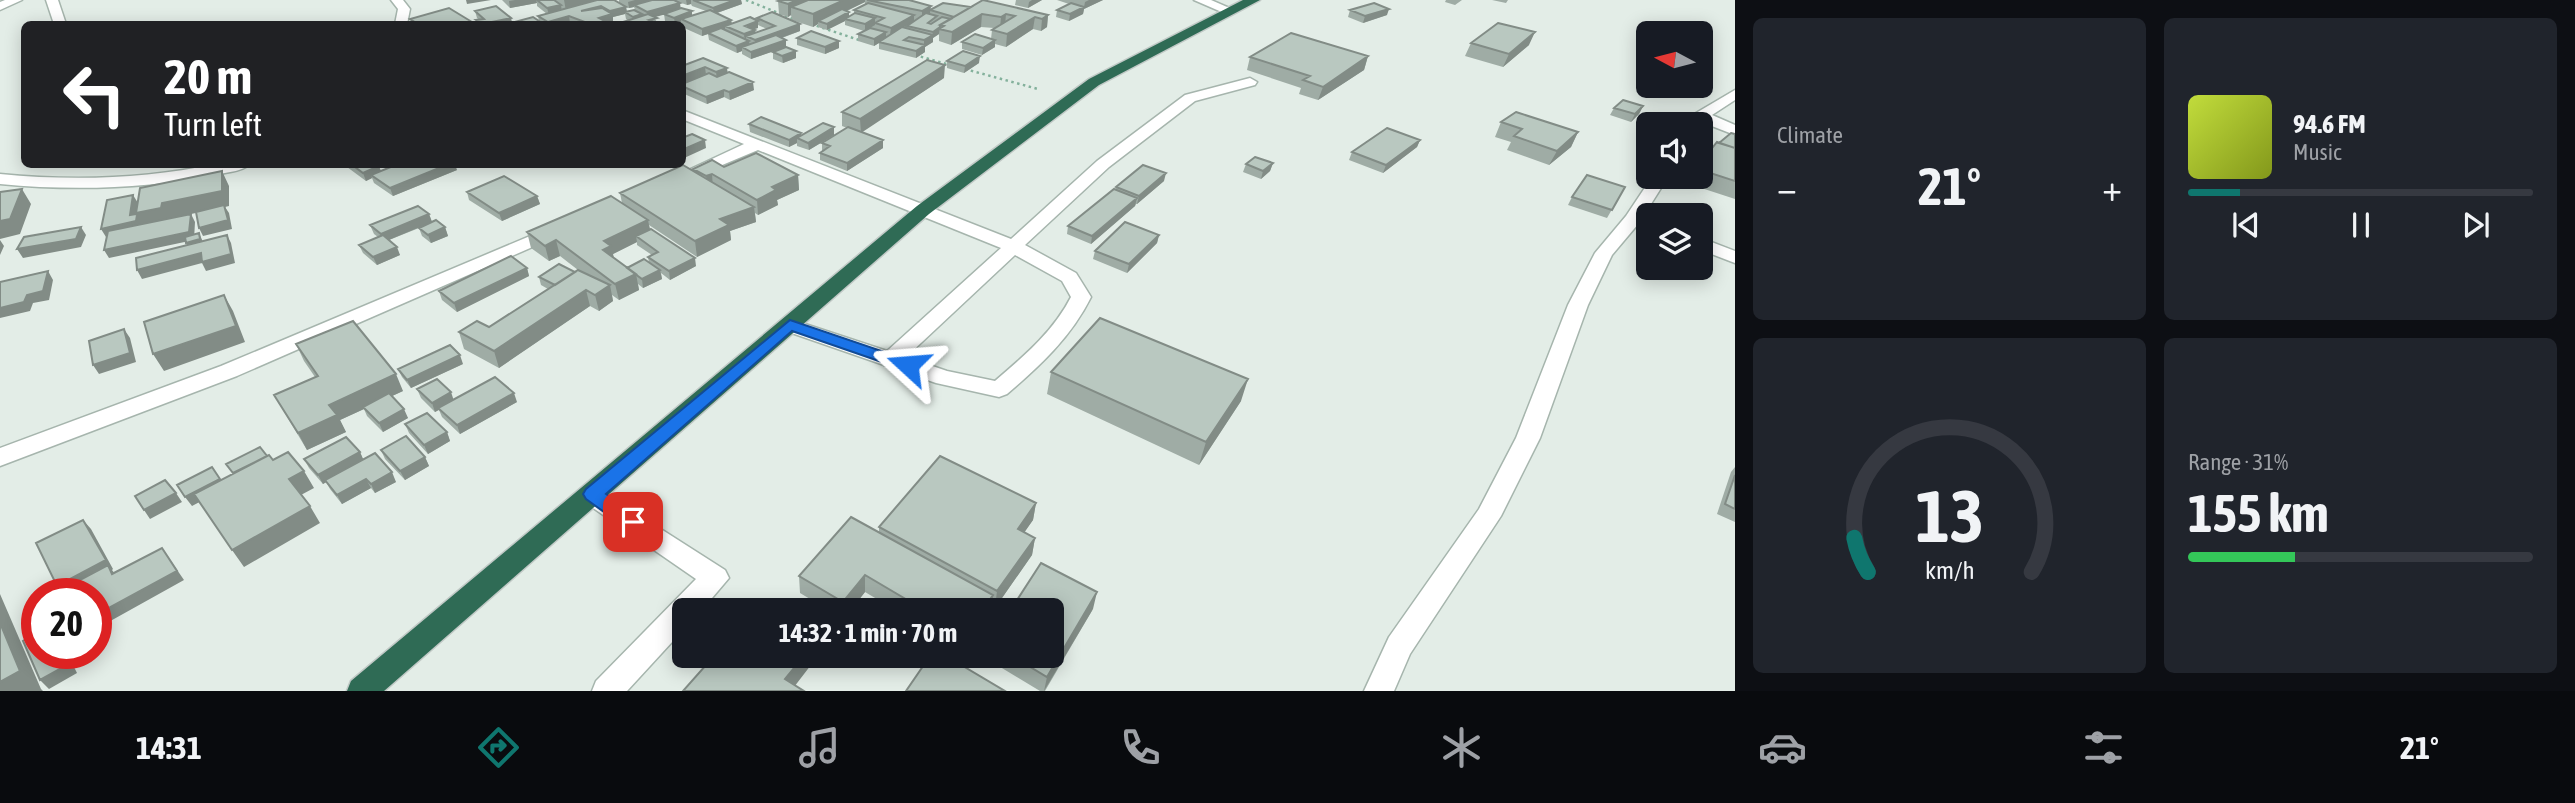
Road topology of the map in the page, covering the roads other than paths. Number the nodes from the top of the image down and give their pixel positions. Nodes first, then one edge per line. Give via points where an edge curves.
1 (16, 0) edge
2 (52, 0) edge
3 (1200, 0) edge
4 (1254, 0) edge
5 (402, 1) edge
6 (0, 6) edge
7 (1228, 10) junction
8 (59, 21) edge
9 (402, 21) edge
10 (1250, 82) dead end
11 (1735, 94) edge
12 (1709, 112) edge
13 (686, 116) edge
14 (1713, 124) edge
15 (1735, 130) edge
16 (759, 144) junction
17 (225, 168) edge
18 (0, 179) edge
19 (671, 182) edge
20 (923, 210) junction
21 (570, 225) edge
22 (1636, 226) edge
23 (1013, 246) junction
24 (1713, 249) edge
25 (1735, 257) edge
26 (790, 325) junction
27 (891, 359) junction
28 (0, 457) edge
29 (592, 494) junction
30 (362, 691) edge
31 (607, 691) edge
32 (1379, 691) edge

1 - 6 street
2 - 8 street
3 - 7 street
4 - 7 highway
5 - 9 street
7 - 20 highway via 1094,82
10 - 23 street via 1190,98 1103,164
11 - 12 street
13 - 16 street
14 - 15 street
16 - 19 street
16 - 20 street
17 - 18 street via 196,175 103,182
20 - 23 street
20 - 26 highway
21 - 28 street via 229,371
22 - 32 street via 1604,253 1578,304 1528,438 1488,516 1399,646
23 - 27 street
23 - 27 street via 1069,277 1081,297 1033,360 999,389 944,378
24 - 25 street
26 - 27 street
26 - 29 highway
29 - 30 highway
29 - 31 street via 715,578

